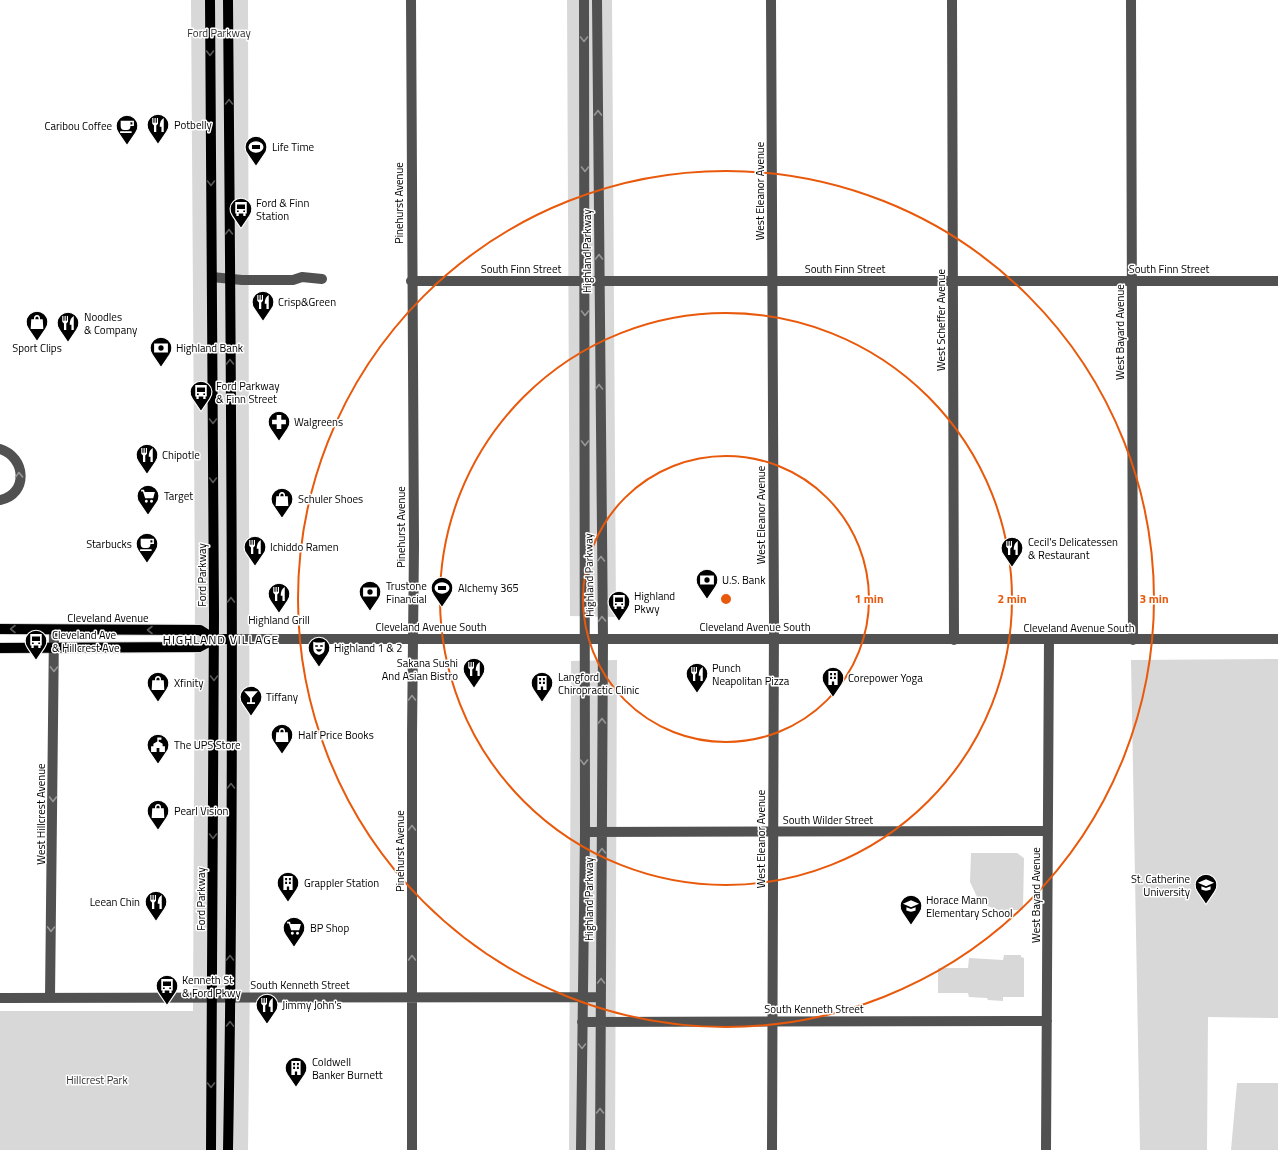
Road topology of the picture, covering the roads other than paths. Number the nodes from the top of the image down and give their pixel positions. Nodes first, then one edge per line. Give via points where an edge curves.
1 (210, 0) edge
2 (228, 0) edge
3 (411, 0) edge
4 (584, 0) edge
5 (598, 0) edge
6 (771, 0) edge
7 (952, 0) edge
8 (1131, 0) edge
9 (212, 277) junction
10 (229, 279) junction
11 (322, 279) dead end
12 (411, 281) junction
13 (585, 281) junction
14 (599, 281) junction
15 (772, 281) junction
16 (953, 281) junction
17 (1132, 281) junction
18 (1278, 281) edge
19 (0, 449) edge
20 (0, 500) edge
21 (0, 629) edge
22 (54, 630) junction
23 (214, 639) junction
24 (231, 639) junction
25 (413, 639) junction
26 (584, 639) junction
27 (603, 639) junction
28 (774, 639) junction
29 (1049, 639) junction
30 (1278, 639) edge
31 (954, 640) junction
32 (1133, 640) junction
33 (0, 648) edge
34 (55, 648) junction
35 (1048, 831) junction
36 (585, 832) junction
37 (602, 832) junction
38 (773, 832) junction
39 (230, 997) junction
40 (411, 997) junction
41 (582, 997) junction
42 (601, 997) junction
43 (0, 998) edge
44 (50, 998) junction
45 (212, 999) junction
46 (772, 1021) junction
47 (1047, 1021) junction
48 (582, 1022) junction
49 (601, 1022) junction
50 (211, 1150) edge
51 (228, 1150) edge
52 (412, 1150) edge
53 (581, 1150) edge
54 (600, 1150) edge
55 (772, 1150) edge
56 (1046, 1150) edge

1 -> 9 main road, Ford Parkway
10 -> 2 main road
3 - 12 street, Pinehurst Avenue
4 -> 13 street, Highland Parkway
14 -> 5 street, Highland Parkway
6 - 15 street, West Eleanor Avenue
7 - 16 street, West Scheffer Avenue
8 - 17 street, West Bayard Avenue
9 - 10 street
9 -> 23 main road, Ford Parkway
10 - 11 street
24 -> 10 main road
12 - 13 street, South Finn Street
12 - 25 street, Pinehurst Avenue
13 - 14 street, South Finn Street
13 -> 26 street, Highland Parkway
14 - 15 street, South Finn Street
27 -> 14 street, Highland Parkway
15 - 16 street, South Finn Street
15 - 28 street, West Eleanor Avenue
16 - 17 street, South Finn Street
16 - 31 street, West Scheffer Avenue
17 - 18 street, South Finn Street
17 - 32 street, West Bayard Avenue
20 -> 19 street via 9,497 16,490 21,475 18,462
22 -> 21 main road, Cleveland Avenue
23 -> 22 main road, Cleveland Avenue via 200,630
22 - 34 street, West Hillcrest Avenue
23 - 24 main road, Cleveland Avenue
23 - 34 main road, Cleveland Avenue via 199,647
23 -> 45 main road, Ford Parkway
24 - 25 street, Cleveland Avenue South
39 -> 24 main road
25 - 26 street, Cleveland Avenue South
40 -> 25 street, Pinehurst Avenue
26 - 27 street, Cleveland Avenue South
26 -> 36 street, Highland Parkway
27 - 28 street, Cleveland Avenue South
37 -> 27 street, Highland Parkway
28 - 31 street, Cleveland Avenue South
28 - 38 street, West Eleanor Avenue
29 - 31 street, Cleveland Avenue South
29 - 32 street, Cleveland Avenue South
29 - 35 street, West Bayard Avenue
30 - 32 street, Cleveland Avenue South
33 - 34 main road, Cleveland Avenue
34 -> 44 street, West Hillcrest Avenue
35 - 38 street, South Wilder Street
35 - 47 street, West Bayard Avenue
36 - 37 street, South Wilder Street
36 - 41 street, Highland Parkway
37 - 38 street, South Wilder Street
42 -> 37 street, Highland Parkway
38 - 46 street, West Eleanor Avenue
39 - 40 street, South Kenneth Street
39 - 45 street, South Kenneth Street
51 -> 39 main road
40 - 41 street, South Kenneth Street
40 - 52 street, Pinehurst Avenue
41 - 42 street, South Kenneth Street
41 - 48 street, Highland Parkway
42 - 49 street, Highland Parkway
43 - 44 street, South Kenneth Street
44 - 45 street, South Kenneth Street
45 -> 50 main road, Ford Parkway
46 - 47 street, South Kenneth Street
46 - 49 street, South Kenneth Street
46 - 55 street, West Eleanor Avenue
47 - 56 street, West Bayard Avenue
48 - 49 street, South Kenneth Street
48 -> 53 street, Highland Parkway
54 -> 49 street, Highland Parkway

